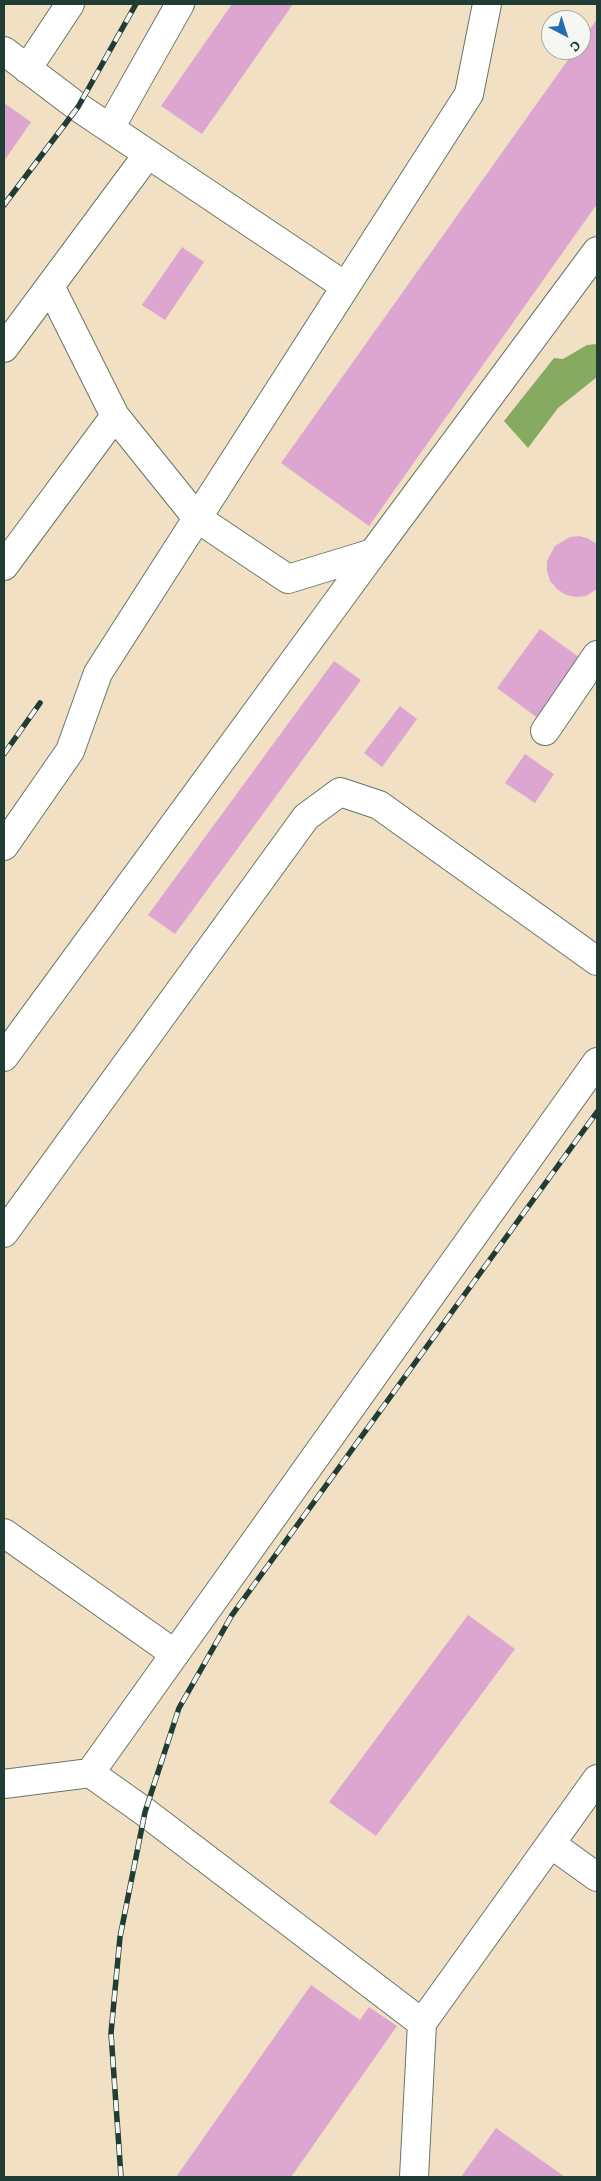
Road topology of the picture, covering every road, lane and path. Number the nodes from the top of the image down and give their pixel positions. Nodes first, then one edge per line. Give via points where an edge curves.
1 (70, 4) edge
2 (180, 4) edge
3 (487, 4) edge
4 (4, 51) edge
5 (27, 69) junction
6 (110, 128) junction
7 (148, 154) junction
8 (597, 250) edge
9 (50, 286) junction
10 (345, 286) junction
11 (4, 348) edge
12 (115, 416) junction
13 (197, 518) junction
14 (373, 553) junction
15 (4, 566) edge
16 (597, 654) edge
17 (545, 731) dead end
18 (4, 846) edge
19 (597, 961) edge
20 (4, 1057) edge
21 (597, 1062) edge
22 (4, 1233) edge
23 (4, 1533) edge
24 (175, 1654) junction
25 (90, 1773) junction
26 (597, 1779) edge
27 (4, 1784) edge
28 (551, 1844) junction
29 (597, 1877) edge
30 (422, 2023) junction
31 (421, 2172) edge

1 - 5 lane
2 - 6 lane
3 - 10 lane via 469,94
4 - 5 lane
5 - 6 lane
6 - 7 lane
7 - 9 lane
7 - 10 lane
8 - 14 lane
9 - 11 lane
9 - 12 lane
10 - 13 lane
12 - 13 lane
12 - 15 lane
13 - 14 lane via 288,579
13 - 18 lane via 98,673 70,751
14 - 20 lane
16 - 17 lane
19 - 22 lane via 379,806 340,792 306,817
21 - 24 lane
23 - 24 lane
24 - 25 lane
25 - 27 lane
25 - 30 lane
26 - 28 lane
28 - 29 lane
28 - 30 lane
30 - 31 lane

